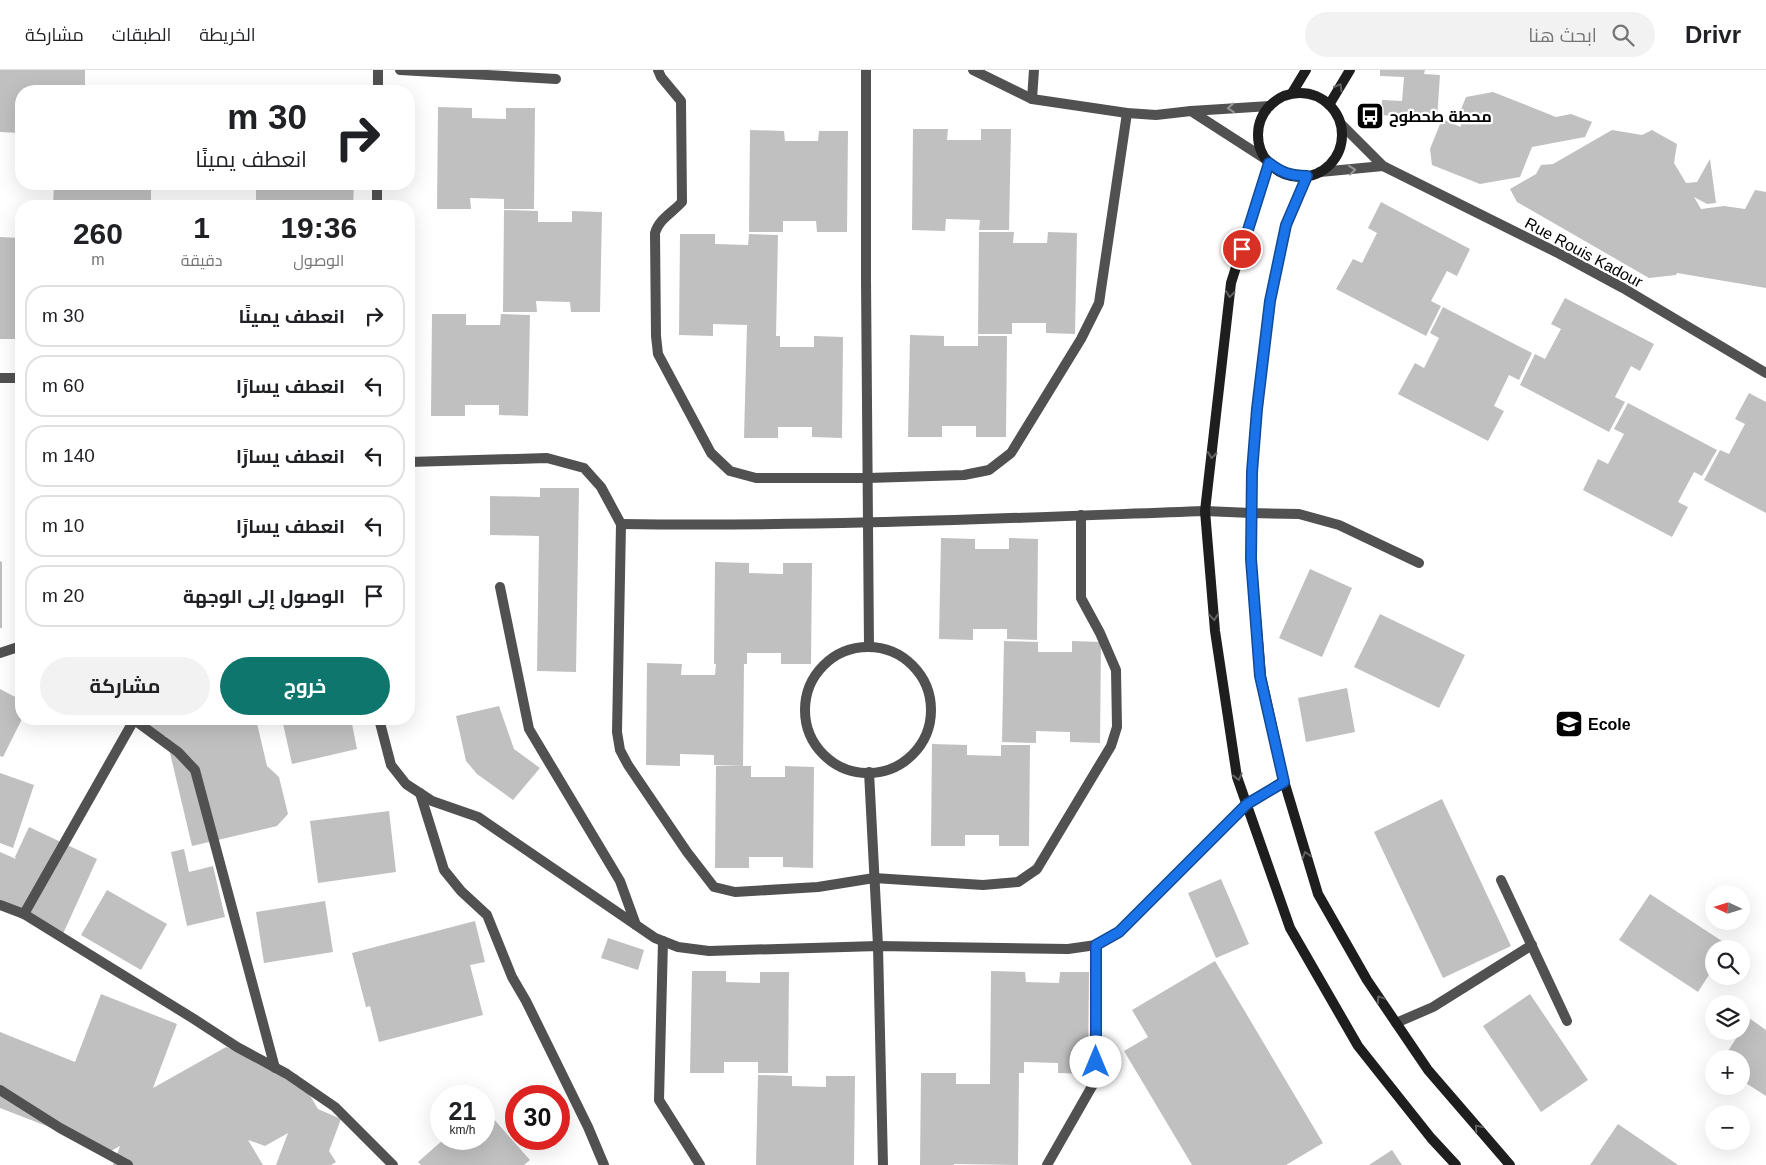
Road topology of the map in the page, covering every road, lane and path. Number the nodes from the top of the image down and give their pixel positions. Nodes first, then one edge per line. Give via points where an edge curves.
1 (378, 70) edge
2 (400, 70) edge
3 (658, 70) edge
4 (866, 70) edge
5 (973, 70) edge
6 (1034, 70) edge
7 (1306, 70) edge
8 (1350, 70) edge
9 (556, 80) dead end
10 (378, 85) edge
11 (1292, 93) junction
12 (1032, 99) junction
13 (1329, 105) junction
14 (1270, 106) junction
15 (1191, 110) junction
16 (1127, 113) junction
17 (1341, 124) junction
18 (1268, 161) junction
19 (1384, 166) junction
20 (1320, 172) junction
21 (1307, 176) junction
22 (1766, 373) edge
23 (0, 378) edge
24 (15, 378) edge
25 (415, 462) edge
26 (868, 478) junction
27 (1205, 511) junction
28 (1251, 514) junction
29 (1081, 515) junction
30 (869, 523) junction
31 (621, 524) junction
32 (1418, 563) dead end
33 (500, 587) dead end
34 (15, 648) edge
35 (869, 648) junction
36 (0, 653) edge
37 (130, 725) edge
38 (141, 725) edge
39 (381, 725) edge
40 (869, 772) junction
41 (1284, 782) junction
42 (420, 793) junction
43 (1247, 804) junction
44 (874, 878) junction
45 (1501, 880) dead end
46 (0, 904) edge
47 (24, 914) junction
48 (636, 925) junction
49 (663, 941) junction
50 (1096, 945) junction
51 (1532, 945) junction
52 (878, 946) junction
53 (1567, 1021) dead end
54 (1396, 1023) junction
55 (275, 1068) junction
56 (0, 1090) edge
57 (128, 1165) edge
58 (393, 1165) edge
59 (604, 1165) edge
60 (700, 1165) edge
61 (883, 1165) edge
62 (1047, 1165) edge
63 (1456, 1165) edge
64 (1510, 1165) edge

1 - 10 street
2 - 9 street
3 - 26 street via 681,101 682,202 658,224 655,234 658,354 711,453 730,471 756,478
4 - 26 street
5 - 12 street
6 - 12 street
7 - 11 street
13 -> 8 street
11 - 13 street via 1316,96
11 - 14 street
12 - 16 street
13 - 17 street
14 -> 15 street
14 - 18 street via 1259,128 1259,141
15 - 16 street via 1156,115
15 - 18 street
16 - 26 street via 1098,303 1011,453 989,470 964,475
17 - 19 street
17 - 20 street via 1339,152
18 - 21 street via 1280,172
18 -> 27 street via 1231,283
20 -> 19 street
19 - 22 street, Rue Rouis Kadour via 1568,258
20 - 21 street
21 - 28 street via 1286,225 1270,301 1257,409
23 - 24 street
25 - 31 street via 547,458 584,468 601,486
26 - 30 street
27 - 28 street
27 - 29 street
27 -> 43 street via 1215,631 1238,777
28 - 32 street via 1299,514 1339,525
28 - 41 street via 1260,676
29 - 30 street
29 - 44 street via 1081,598 1116,670 1117,727 1112,746 1037,869 1018,882 982,885
30 - 31 street
30 - 35 street
31 - 44 street via 617,732 620,750 687,852 714,887 735,892 818,887
33 - 48 street via 528,729 620,881
34 - 36 street
35 - 40 street via 879,647 902,656 919,671 929,691 931,712 927,732 916,751 899,765
35 - 40 street via 857,648 837,655 820,669 809,688 805,708 809,730 819,749 836,764 856,772
37 - 47 street
38 - 55 street via 178,752 195,770
39 - 42 street via 391,765 406,784
40 - 44 street
41 - 43 street
54 -> 41 street via 1367,980 1318,894
42 - 48 street via 432,801 478,817
42 - 59 street via 444,870 487,915 512,977
43 - 50 street via 1119,932
43 - 63 street via 1290,928 1358,1046
44 - 52 street
45 - 51 street
46 - 47 street
47 - 55 street
48 - 49 street
49 - 52 street via 678,947 710,951
49 - 60 street via 659,1100
50 - 52 street via 1068,949
50 - 62 street via 1096,1081
51 - 53 street
51 - 54 street via 1433,1007
52 - 61 street
64 -> 54 street via 1428,1070
55 - 58 street via 335,1107
56 - 57 street

